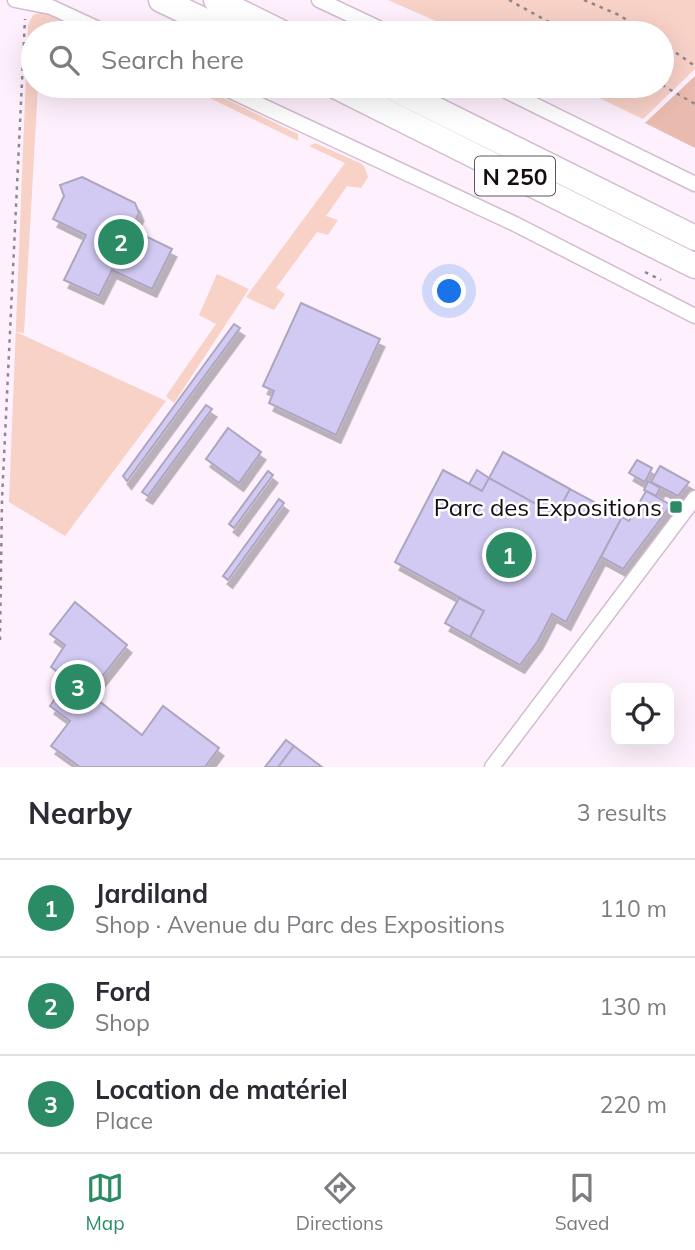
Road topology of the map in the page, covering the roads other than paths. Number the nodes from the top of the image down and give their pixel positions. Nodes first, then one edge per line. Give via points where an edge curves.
1 (161, 0) edge
2 (216, 0) edge
3 (319, 0) edge
4 (20, 1) edge
5 (81, 21) edge
6 (206, 21) edge
7 (259, 21) edge
8 (364, 21) edge
9 (246, 98) edge
10 (359, 98) edge
11 (413, 98) edge
12 (520, 98) edge
13 (695, 184) edge
14 (695, 238) edge
15 (695, 265) edge
16 (695, 316) edge
17 (695, 498) edge
18 (492, 767) edge

1 - 6 highway
2 - 7 highway
3 - 8 street
4 - 5 street via 51,7
9 - 16 street via 515,224
10 - 15 highway, N 250
11 - 14 highway, N 250
12 - 13 street
17 - 18 street

